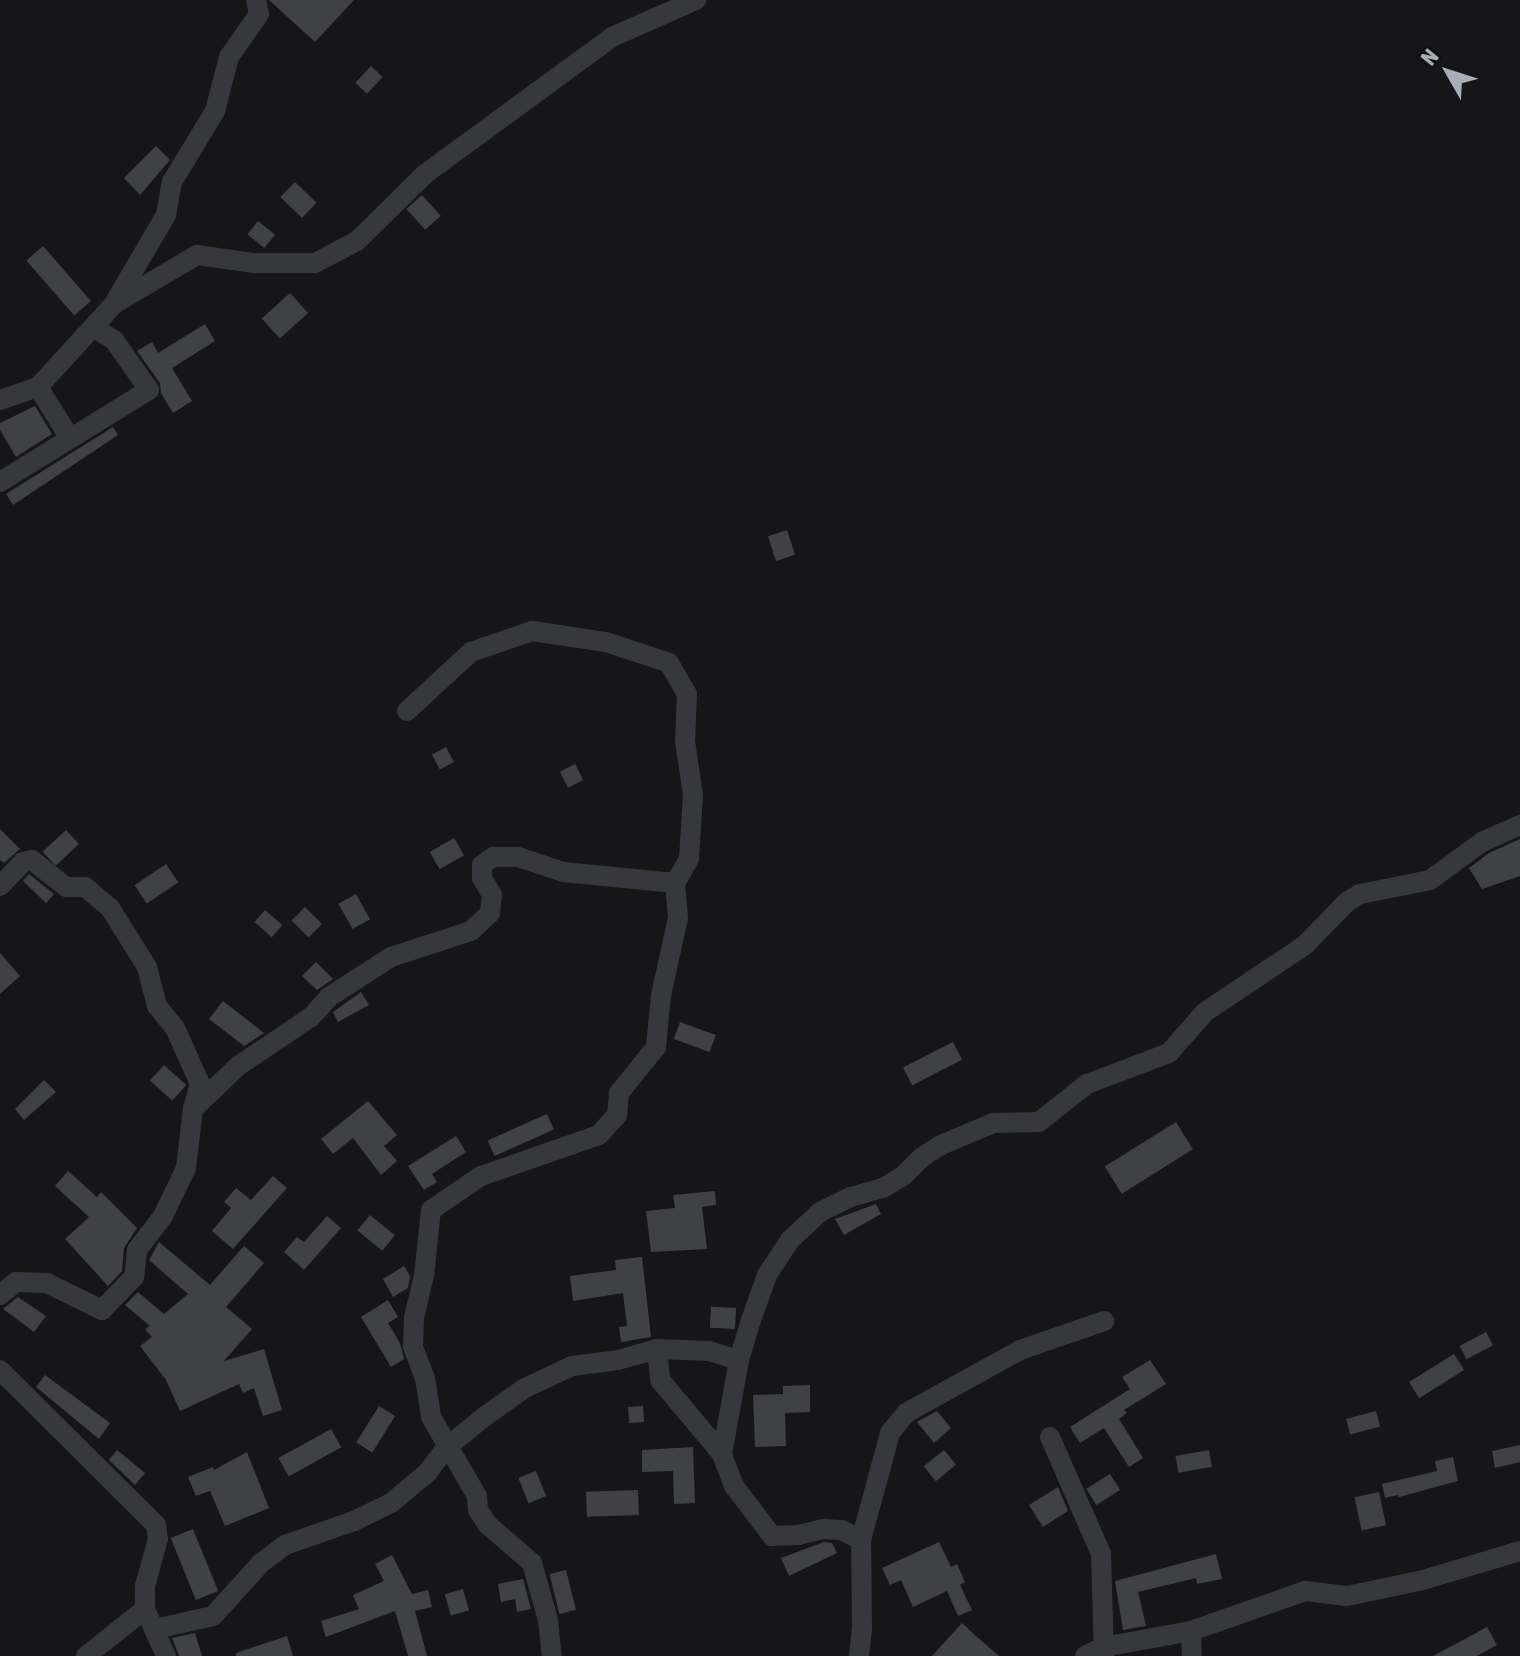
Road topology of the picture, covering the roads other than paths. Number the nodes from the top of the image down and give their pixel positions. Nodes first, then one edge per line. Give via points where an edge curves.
1 (256, 0) edge
2 (696, 0) edge
3 (114, 304) junction
4 (94, 328) junction
5 (38, 387) junction
6 (0, 400) edge
7 (70, 438) junction
8 (0, 482) edge
9 (407, 711) dead end
10 (1520, 825) edge
11 (675, 883) junction
12 (0, 886) edge
13 (193, 1109) junction
14 (0, 1295) edge
15 (1104, 1321) dead end
16 (657, 1349) junction
17 (739, 1360) junction
18 (0, 1370) edge
19 (1050, 1437) dead end
20 (446, 1448) junction
21 (722, 1454) junction
22 (861, 1540) junction
23 (1520, 1551) edge
24 (145, 1609) junction
25 (155, 1629) junction
26 (1191, 1631) junction
27 (1097, 1653) edge
28 (86, 1656) edge
29 (166, 1656) edge
30 (552, 1656) edge
31 (859, 1656) edge
32 (1192, 1656) edge

1 - 3 street via 259,14 229,57 215,111 172,182 166,215
2 - 3 street via 612,37 425,174 357,241 315,263 254,263 197,255
3 - 4 street
4 - 5 street
4 - 7 street via 114,340 149,390
5 - 6 street
5 - 7 street
7 - 8 street
9 - 11 street via 471,652 532,631 606,642 669,663 687,694 685,741 693,795 689,859
10 - 17 street via 1482,842 1430,880 1360,894 1347,902 1305,945 1205,1012 1158,1060 1139,1062 1087,1084 1039,1122 993,1123 941,1145 883,1188 820,1212 790,1240 767,1275
11 - 13 street via 563,872 518,857 493,857 482,865 482,878 492,895 490,913 471,931 391,957 238,1066
11 - 20 street via 678,918 656,1047 619,1093 617,1115 599,1135 481,1176 431,1210 413,1347 431,1417
12 - 13 street via 23,862 32,860 66,887 85,887 110,908 147,967 157,1006 175,1028 200,1084
13 - 14 street via 186,1168 163,1216 137,1250 134,1277 102,1310 47,1283 16,1282
15 - 22 street via 1020,1350 906,1413 890,1433
16 - 17 street via 709,1351
16 - 20 street via 572,1366 536,1382
16 - 21 street via 660,1380
17 - 21 street
18 - 24 street via 156,1525
19 - 27 street via 1101,1554
20 - 25 street via 427,1473 391,1503 285,1545 261,1563 213,1616
20 - 30 street via 477,1496 487,1524 532,1563
21 - 22 street via 734,1486 772,1536 823,1529 841,1530
22 - 31 street
23 - 26 street via 1347,1596 1305,1591
24 - 25 street
24 - 28 street
25 - 29 street
26 - 27 street
26 - 32 street

